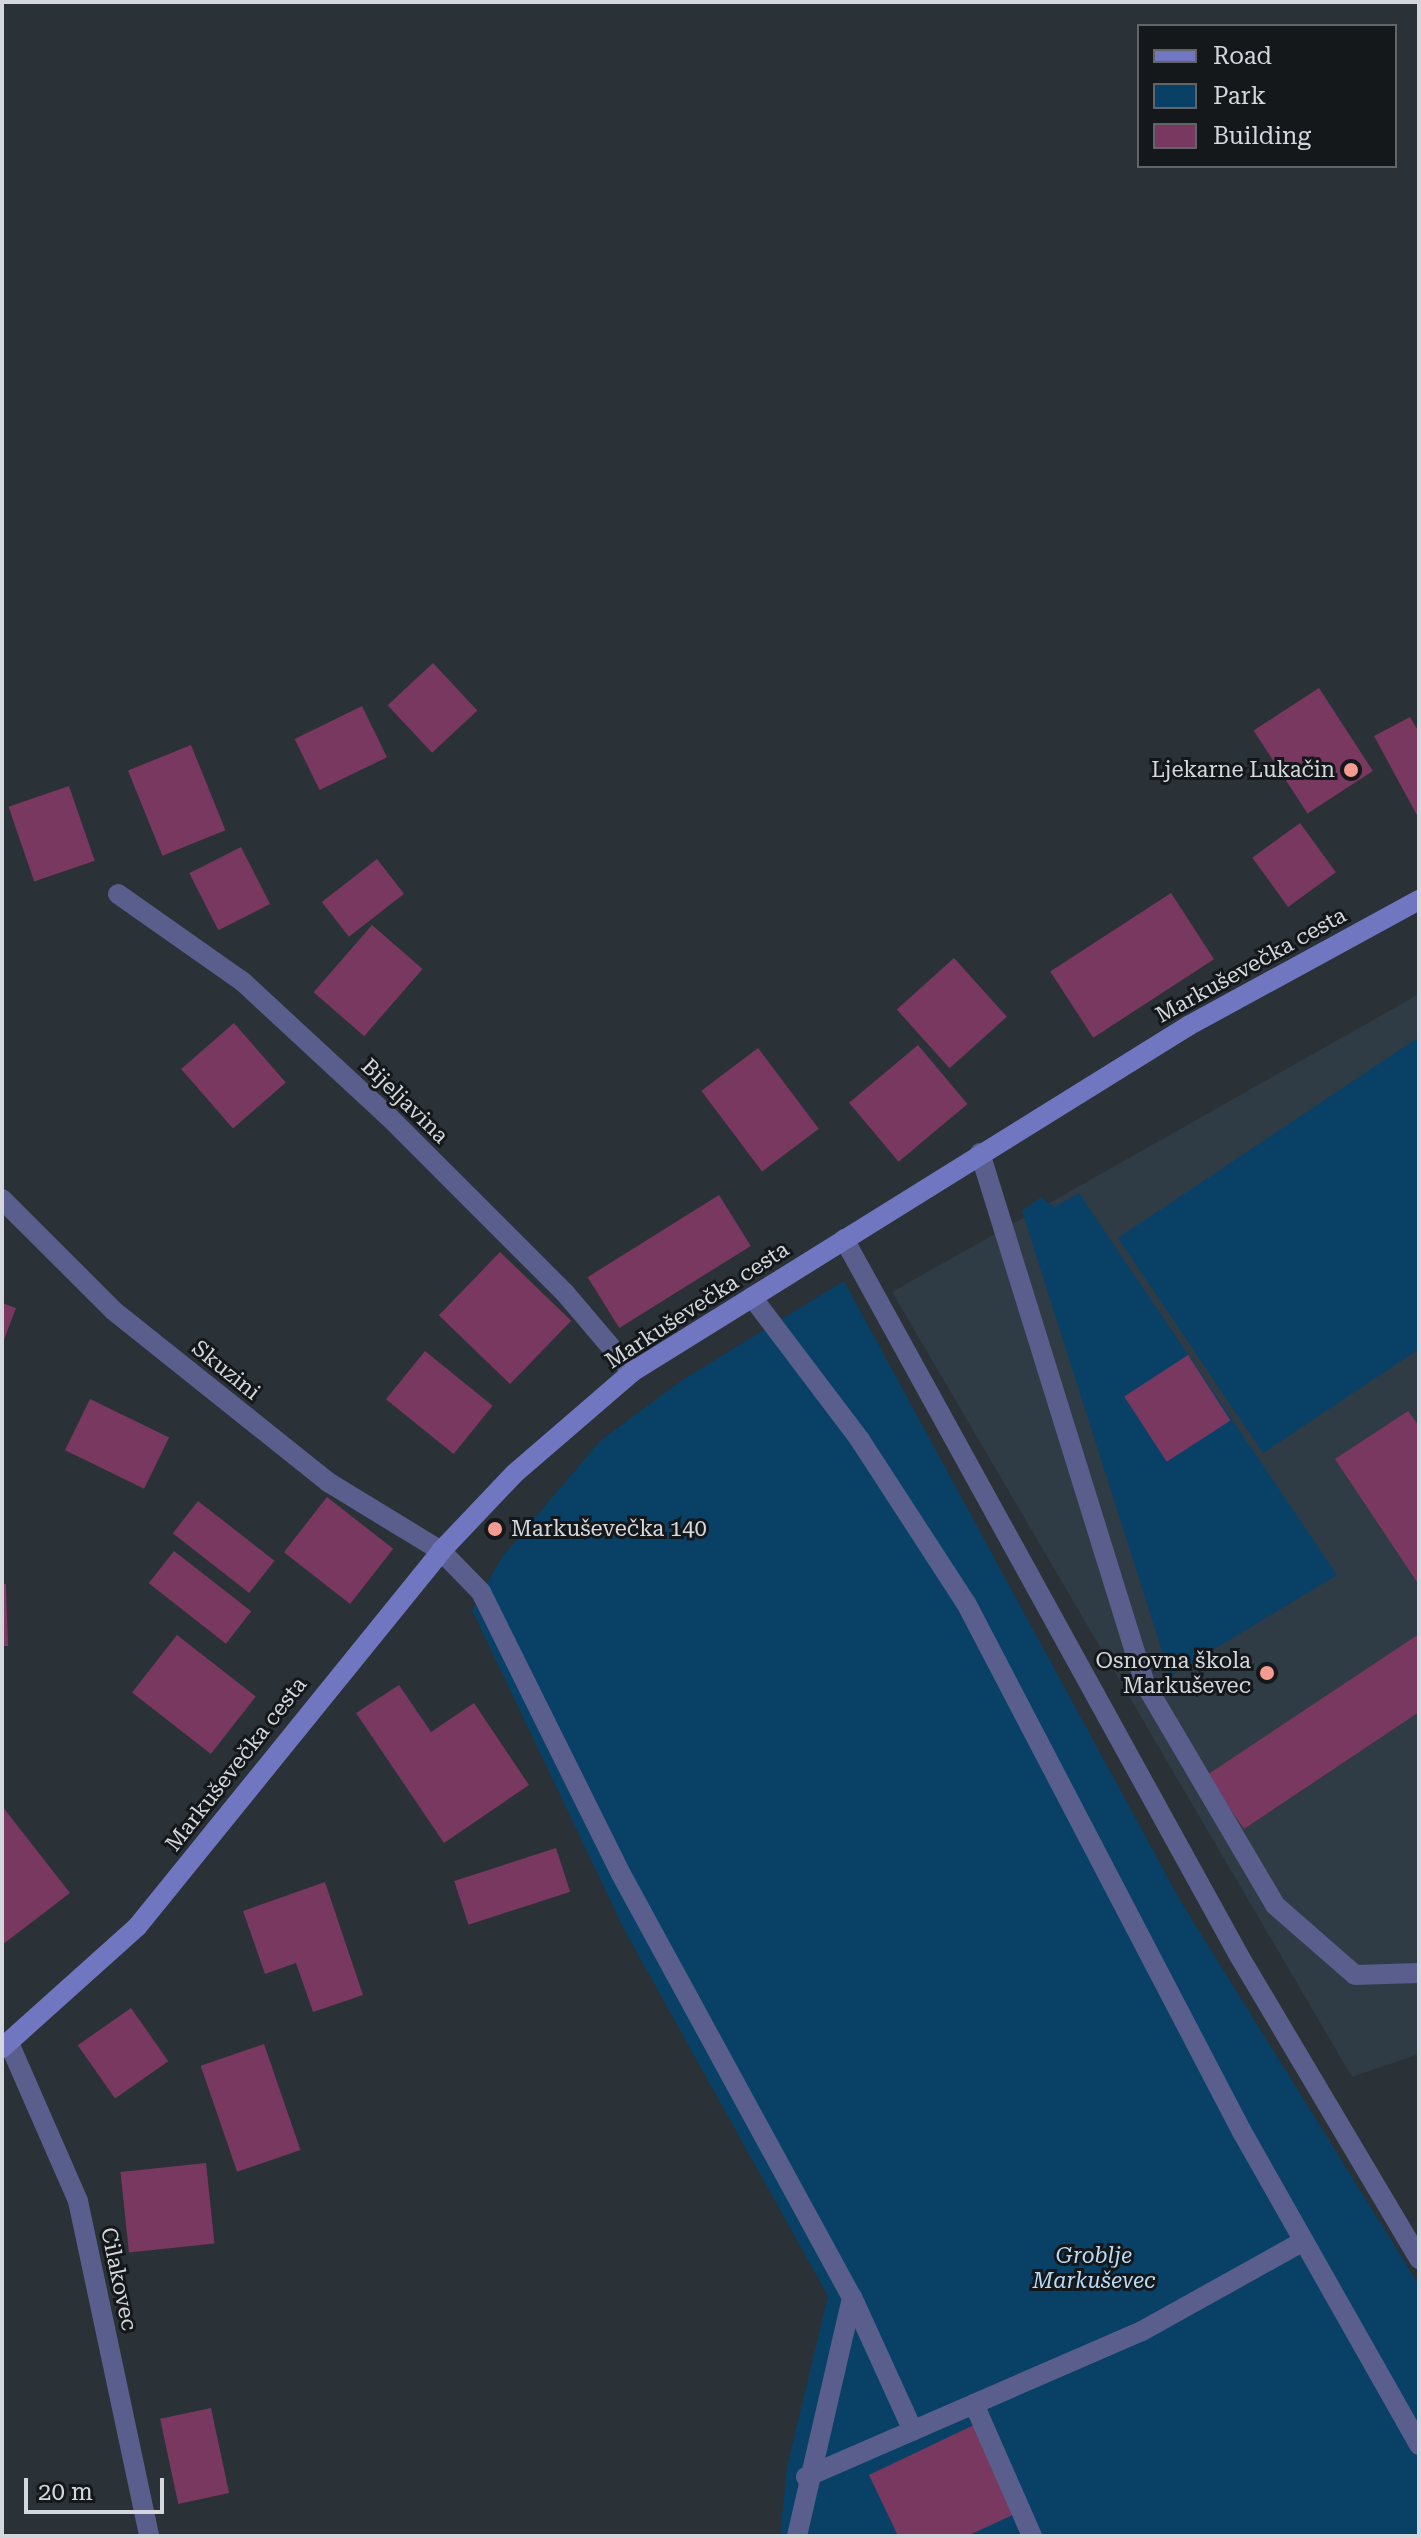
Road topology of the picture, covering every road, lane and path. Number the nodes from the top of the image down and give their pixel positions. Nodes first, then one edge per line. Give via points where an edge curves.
1 (118, 894) dead end
2 (1419, 900) edge
3 (980, 1153) junction
4 (2, 1199) edge
5 (844, 1239) junction
6 (752, 1297) junction
7 (632, 1372) junction
8 (441, 1551) junction
9 (1419, 1973) edge
10 (6, 2046) edge
11 (1304, 2241) junction
12 (1419, 2259) edge
13 (852, 2297) junction
14 (974, 2404) junction
15 (913, 2431) junction
16 (1419, 2445) edge
17 (806, 2477) junction
18 (149, 2536) edge
19 (797, 2536) edge
20 (1032, 2536) edge

1 - 7 street, Bijeljavina via 242,981 389,1117
2 - 3 main road, Markuševečka cesta via 1188,1026
3 - 5 main road, Markuševečka cesta
3 - 9 street via 1145,1684 1275,1905 1355,1975
4 - 8 street, Skuzini via 114,1311 328,1482
5 - 6 main road, Markuševečka cesta
5 - 12 street via 1238,1954
6 - 7 main road, Markuševečka cesta
6 - 11 street via 860,1440 966,1603
7 - 8 main road, Markuševečka cesta via 514,1474
8 - 10 main road, Markuševečka cesta via 137,1927
8 - 13 street, Skuzini via 481,1592 621,1874
10 - 18 street, Cilakovec via 78,2201
11 - 14 street via 1142,2331
11 - 16 street
13 - 15 street, Skuzini
13 - 17 street
14 - 15 street
14 - 20 street
15 - 17 street
17 - 19 street

